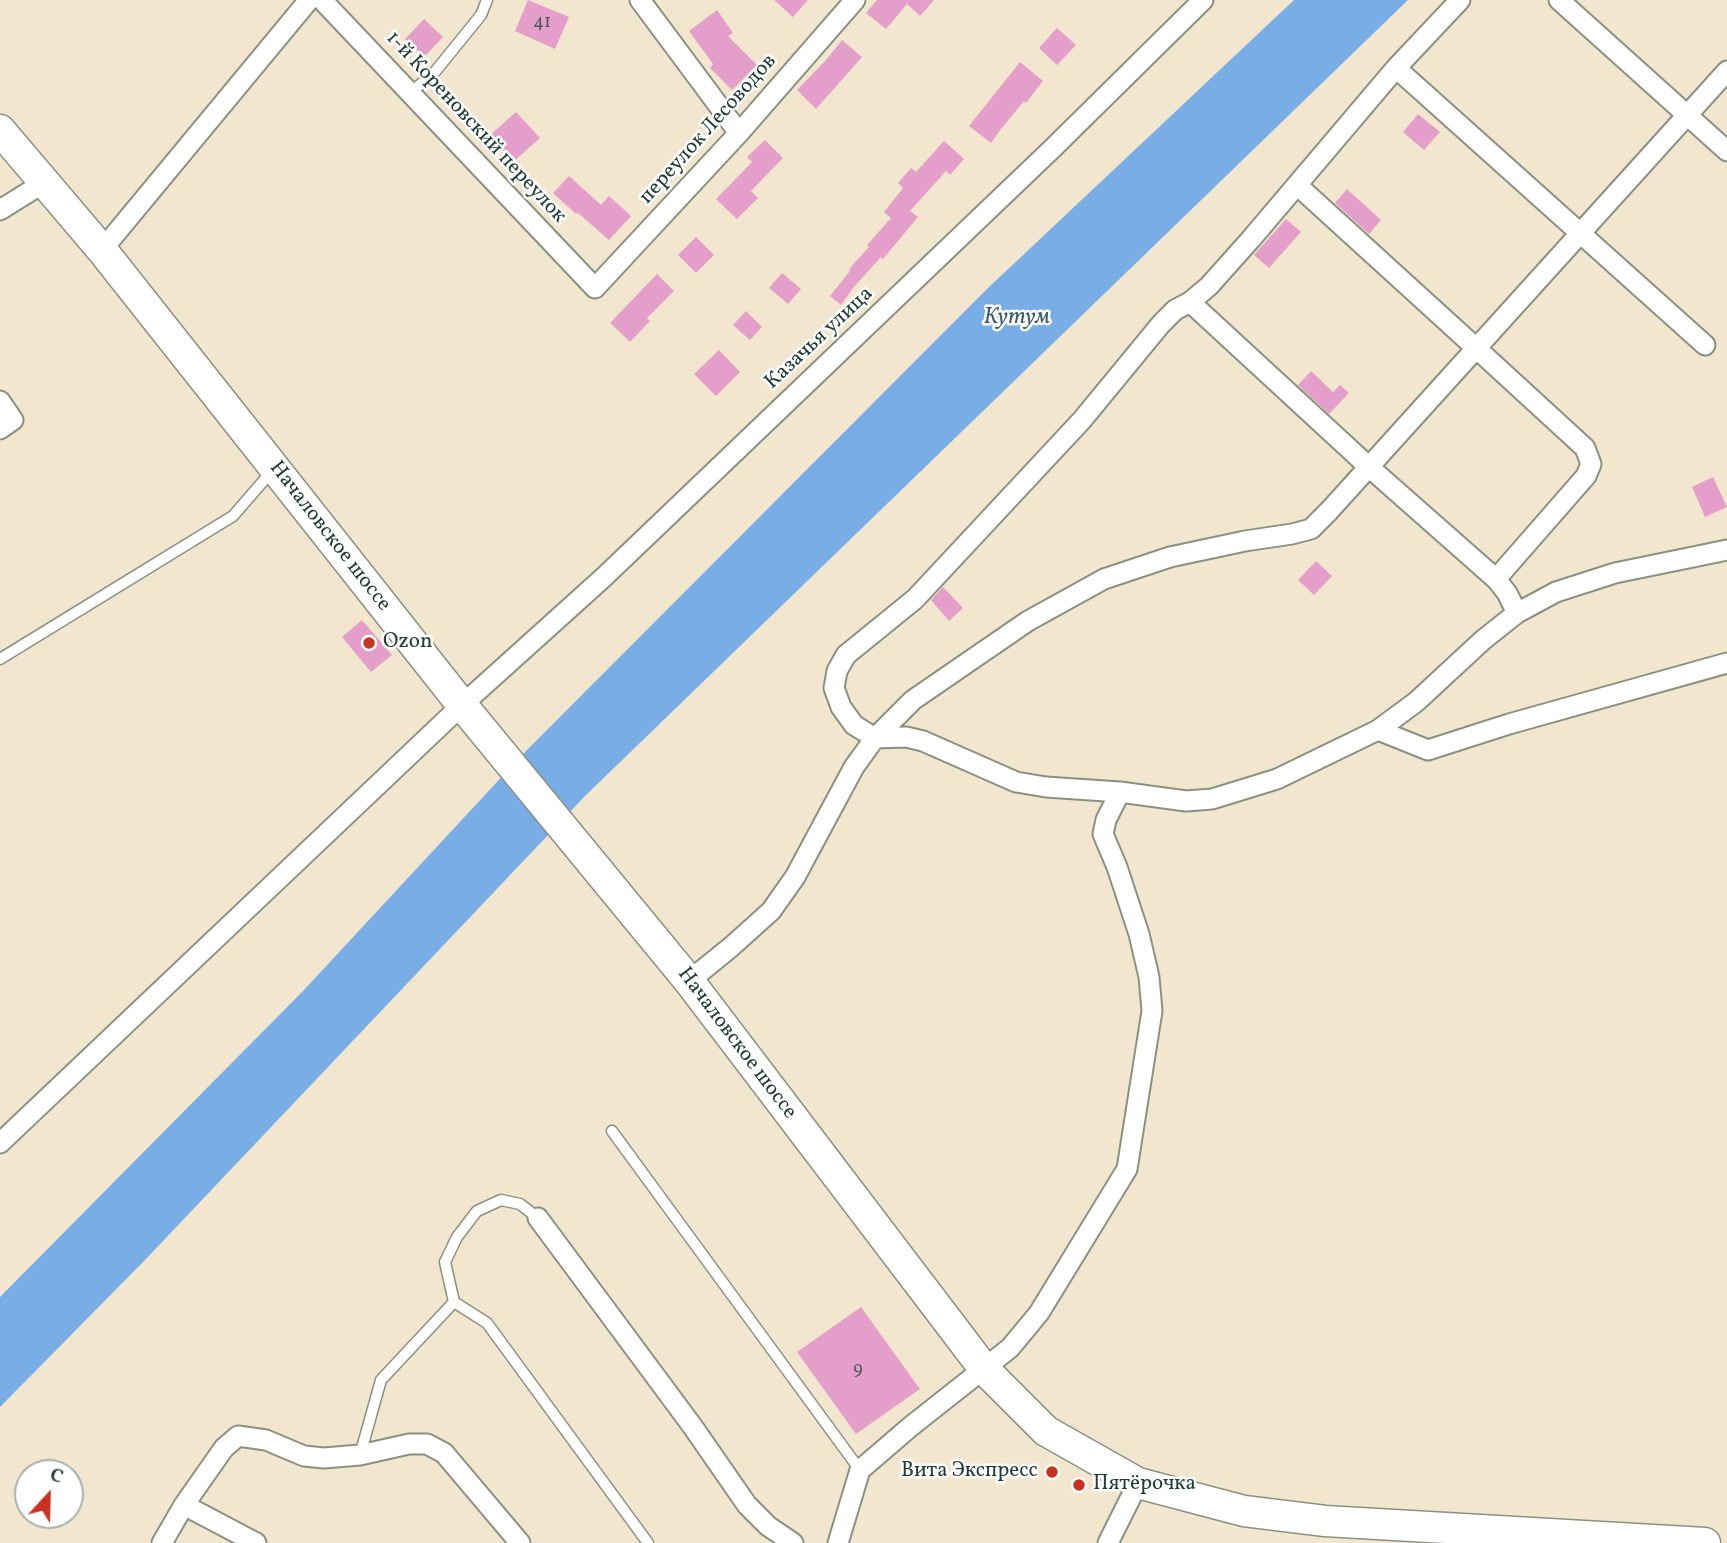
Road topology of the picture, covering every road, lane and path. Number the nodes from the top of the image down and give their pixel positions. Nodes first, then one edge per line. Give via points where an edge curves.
1 (309, 0) edge
2 (322, 0) edge
3 (487, 0) edge
4 (640, 0) edge
5 (855, 0) edge
6 (1203, 0) edge
7 (1460, 0) edge
8 (1559, 0) edge
9 (1396, 68) junction
10 (1727, 71) edge
11 (410, 93) junction
12 (1687, 114) junction
13 (0, 130) edge
14 (739, 133) junction
15 (1727, 151) edge
16 (45, 182) junction
17 (1297, 186) junction
18 (0, 210) edge
19 (1580, 232) junction
20 (102, 250) junction
21 (595, 288) joint
22 (1190, 302) junction
23 (1705, 345) dead end
24 (1476, 348) junction
25 (0, 401) edge
26 (0, 429) edge
27 (1369, 467) junction
28 (275, 468) junction
29 (1727, 550) edge
30 (1496, 579) junction
31 (1517, 613) junction
32 (0, 659) edge
33 (1727, 663) edge
34 (462, 705) junction
35 (1378, 730) junction
36 (875, 738) junction
37 (1120, 792) junction
38 (689, 981) junction
39 (612, 1131) dead end
40 (0, 1143) edge
41 (538, 1218) joint
42 (454, 1302) junction
43 (985, 1370) junction
44 (360, 1455) junction
45 (860, 1470) junction
46 (1138, 1483) junction
47 (184, 1505) junction
48 (1662, 1542) edge
49 (162, 1543) edge
50 (256, 1543) edge
51 (520, 1543) edge
52 (648, 1543) edge
53 (793, 1543) edge
54 (838, 1543) edge
55 (1108, 1543) edge
56 (1705, 1543) edge

1 - 20 street
2 - 11 street, 1-й Кореновский переулок
3 - 11 lane via 481,15 434,73
4 - 14 street
5 - 14 street, переулок Лесоводов
6 - 34 street, Казачья улица via 829,363
7 - 9 street
8 - 12 street
9 - 17 street
9 - 19 street
10 - 12 street
11 - 21 street, 1-й Кореновский переулок
12 - 15 street
12 - 19 street
13 - 16 main road, Началовское шоссе
14 - 21 street, переулок Лесоводов
16 - 18 street
16 - 20 main road, Началовское шоссе
17 - 22 street
17 - 24 street
19 - 23 street
19 - 24 street
20 - 28 main road, Началовское шоссе
22 - 27 street
22 - 36 street via 1161,324 1082,420 915,599 846,655 834,688 855,725
24 - 27 street
24 - 30 street via 1585,449 1591,464 1586,476
25 - 26 street via 13,420
27 - 30 street
27 - 36 street via 1311,529 1170,557 1104,579 1028,621 913,700
28 - 32 lane via 233,516
28 - 34 main road, Началовское шоссе
29 - 31 street via 1615,573 1556,592
30 - 31 street
31 - 35 street
33 - 35 street via 1428,750
34 - 38 main road, Началовское шоссе
34 - 40 street, Казачья улица
35 - 37 street via 1277,779 1212,799 1186,801
36 - 37 street via 923,741 1016,782
36 - 38 street via 771,911
37 - 43 street via 1103,834 1139,934 1152,1011 1127,1169 1038,1313
38 - 43 main road, Началовское шоссе
39 - 45 lane
41 - 42 lane via 520,1204 501,1200 477,1212 445,1262
41 - 53 street via 747,1505
42 - 44 lane via 381,1380
42 - 52 lane via 487,1323
43 - 45 street
43 - 46 main road, Началовское шоссе via 1046,1431
44 - 47 street via 304,1457 266,1440 239,1436 224,1448
44 - 51 street via 410,1444 427,1444 444,1453
45 - 54 street
46 - 48 main road, Началовское шоссе via 1244,1511 1325,1521 1406,1530
46 - 55 street
47 - 49 street
47 - 50 street
48 - 56 main road, Началовское шоссе

